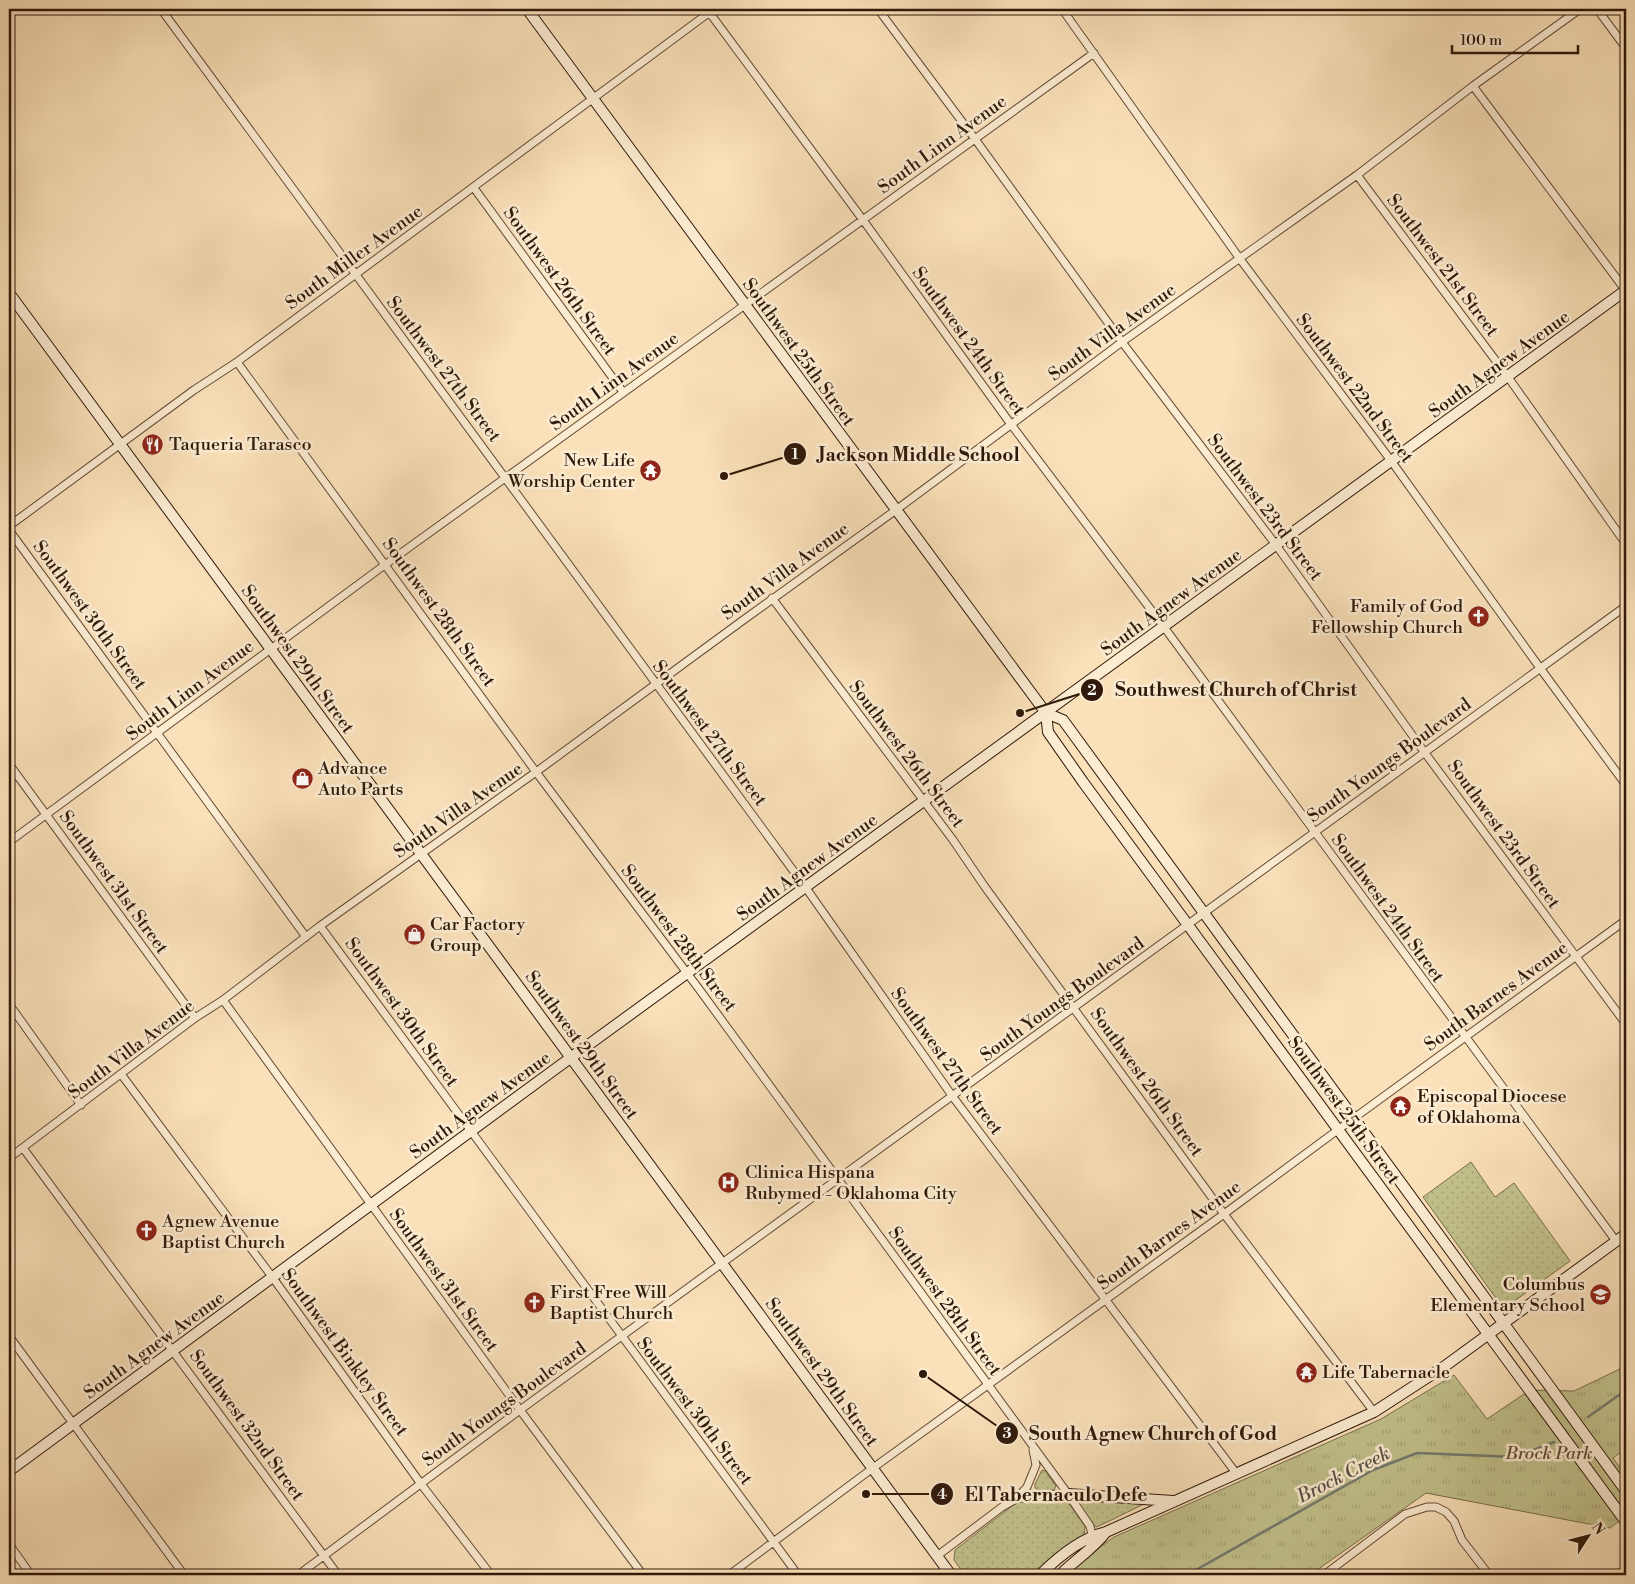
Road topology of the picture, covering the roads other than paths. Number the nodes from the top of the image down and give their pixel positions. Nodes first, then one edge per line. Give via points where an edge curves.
1 (160, 9) edge
2 (527, 9) edge
3 (878, 9) edge
4 (1062, 9) edge
5 (1580, 9) edge
6 (1597, 9) edge
7 (711, 10) edge
8 (1626, 48) edge
9 (1094, 53) junction
10 (1473, 86) junction
11 (592, 98) junction
12 (975, 138) junction
13 (1357, 175) junction
14 (474, 188) junction
15 (863, 220) junction
16 (1240, 258) junction
17 (355, 275) junction
18 (1626, 291) edge
19 (9, 293) edge
20 (744, 305) junction
21 (1122, 342) junction
22 (237, 362) junction
23 (1508, 377) junction
24 (623, 392) junction
25 (1010, 423) junction
26 (120, 444) junction
27 (1392, 462) junction
28 (506, 478) junction
29 (896, 510) junction
30 (9, 526) edge
31 (9, 530) edge
32 (1626, 544) edge
33 (1276, 545) junction
34 (386, 564) junction
35 (772, 598) junction
36 (1626, 606) edge
37 (1164, 628) junction
38 (270, 649) junction
39 (1540, 668) junction
40 (655, 684) junction
41 (1046, 713) junction
42 (158, 733) junction
43 (1426, 752) junction
44 (9, 764) edge
45 (536, 772) junction
46 (1626, 785) edge
47 (924, 802) junction
48 (46, 815) junction
49 (1314, 833) junction
50 (9, 842) edge
51 (421, 854) junction
52 (806, 888) junction
53 (1204, 914) junction
54 (1626, 920) edge
55 (1188, 925) junction
56 (320, 926) junction
57 (306, 937) junction
58 (1576, 956) junction
59 (688, 974) junction
60 (223, 1000) junction
61 (9, 1004) edge
62 (1074, 1008) junction
63 (195, 1018) junction
64 (1626, 1024) edge
65 (1464, 1037) junction
66 (571, 1058) junction
67 (121, 1074) junction
68 (952, 1097) junction
69 (81, 1105) junction
70 (1354, 1118) junction
71 (1339, 1129) junction
72 (472, 1132) junction
73 (23, 1148) junction
74 (9, 1158) edge
75 (838, 1179) junction
76 (371, 1205) junction
77 (1224, 1214) junction
78 (1626, 1234) edge
79 (1616, 1242) junction
80 (722, 1263) junction
81 (273, 1278) junction
82 (1105, 1299) junction
83 (1503, 1324) junction
84 (1489, 1334) junction
85 (9, 1336) edge
86 (621, 1337) junction
87 (173, 1350) junction
88 (987, 1385) junction
89 (520, 1410) junction
90 (1374, 1412) junction
91 (74, 1424) junction
92 (1032, 1447) junction
93 (873, 1468) junction
94 (1611, 1470) junction
95 (9, 1471) edge
96 (1236, 1473) junction
97 (1596, 1481) junction
98 (421, 1484) junction
99 (1626, 1491) edge
100 (1068, 1494) junction
101 (1016, 1499) junction
102 (1174, 1501) junction
103 (1626, 1522) edge
104 (1106, 1532) junction
105 (1092, 1535) junction
106 (773, 1542) junction
107 (9, 1544) edge
108 (324, 1556) junction
109 (937, 1556) junction
110 (31, 1575) edge
111 (184, 1575) edge
112 (298, 1575) edge
113 (338, 1575) edge
114 (491, 1575) edge
115 (643, 1575) edge
116 (729, 1575) edge
117 (798, 1575) edge
118 (951, 1575) edge
119 (1040, 1575) edge
120 (1060, 1575) edge
121 (1324, 1575) edge
122 (1489, 1575) edge

1 - 17 street, Southwest 27th Street
2 - 11 main road, Southwest 25th Street
3 - 12 street, Southwest 23rd Street
4 - 9 street, Southwest 22nd Street
5 - 10 street, South Villa Avenue
6 - 8 street
7 - 11 street, South Miller Avenue
7 - 15 street, Southwest 24th Street
9 - 12 street, South Linn Avenue
9 - 16 street, Southwest 22nd Street
10 - 13 street, South Villa Avenue
10 - 18 street
11 - 14 street, South Miller Avenue
11 - 20 main road, Southwest 25th Street
12 - 15 street, South Linn Avenue
12 - 21 street, Southwest 23rd Street
13 - 16 street, South Villa Avenue
13 - 23 street, Southwest 21st Street
14 - 17 street, South Miller Avenue
14 - 24 street, Southwest 26th Street
15 - 20 street, South Linn Avenue
15 - 25 street, Southwest 24th Street
16 - 21 street, South Villa Avenue
16 - 27 street, Southwest 22nd Street
17 - 22 street, South Miller Avenue
17 - 28 street, Southwest 27th Street
18 - 23 main road, South Agnew Avenue
19 - 26 main road, Southwest 29th Street
20 - 24 street, South Linn Avenue
20 - 29 main road, Southwest 25th Street
21 - 25 street, South Villa Avenue
21 - 33 street, Southwest 23rd Street
22 - 26 street, South Miller Avenue
22 - 34 street, Southwest 28th Street
23 - 27 main road, South Agnew Avenue
23 - 32 street, Southwest 21st Street
24 - 28 street, South Linn Avenue
25 - 29 street, South Villa Avenue
25 - 37 street, Southwest 24th Street
26 - 30 street, South Miller Avenue
26 - 38 main road, Southwest 29th Street
27 - 33 main road, South Agnew Avenue
27 - 39 street, Southwest 22nd Street
28 - 34 street, South Linn Avenue
28 - 40 street, Southwest 27th Street
29 - 35 street, South Villa Avenue
29 - 41 main road, Southwest 25th Street
31 - 42 street, Southwest 30th Street
33 - 37 main road, South Agnew Avenue
33 - 43 street, Southwest 23rd Street
34 - 38 street, South Linn Avenue
34 - 45 street, Southwest 28th Street
35 - 40 street, South Villa Avenue
35 - 47 street, Southwest 26th Street
36 - 39 street, South Youngs Boulevard
37 - 41 main road, South Agnew Avenue
37 - 49 street, Southwest 24th Street
38 - 42 street, South Linn Avenue
38 - 51 main road, Southwest 29th Street
39 - 43 street, South Youngs Boulevard
39 - 46 street, Southwest 22nd Street
40 - 45 street, South Villa Avenue
40 - 52 street, Southwest 27th Street
41 - 47 main road, South Agnew Avenue
41 - 53 main road, Southwest 25th Street via 1063,720
41 - 55 main road, Southwest 25th Street via 1048,732
42 - 48 street, South Linn Avenue
42 - 57 street, Southwest 30th Street
43 - 49 street, South Youngs Boulevard
43 - 58 street, Southwest 23rd Street
44 - 48 street, Southwest 31st Street
45 - 51 street, South Villa Avenue
45 - 59 street, Southwest 28th Street
47 - 52 main road, South Agnew Avenue
47 - 62 street, Southwest 26th Street
48 - 50 street, South Linn Avenue
48 - 63 street, Southwest 31st Street
49 - 53 street, South Youngs Boulevard
49 - 65 street, Southwest 24th Street
51 - 56 street, South Villa Avenue
51 - 66 main road, Southwest 29th Street
52 - 59 main road, South Agnew Avenue
52 - 68 street, Southwest 27th Street
53 - 55 street, South Youngs Boulevard
53 - 70 main road, Southwest 25th Street
54 - 58 street, South Barnes Avenue
55 - 62 street, South Youngs Boulevard
55 - 71 main road, Southwest 25th Street
56 - 57 street, South Villa Avenue
56 - 72 street, Southwest 30th Street
57 - 60 street, South Villa Avenue
58 - 64 street, Southwest 23rd Street
58 - 65 street, South Barnes Avenue
59 - 66 main road, South Agnew Avenue
59 - 75 street, Southwest 28th Street
60 - 63 street, South Villa Avenue
60 - 76 street, Southwest 31st Street
61 - 69 street
62 - 68 street, South Youngs Boulevard
62 - 77 street, Southwest 26th Street
63 - 67 street, South Villa Avenue
65 - 70 street, South Barnes Avenue
65 - 79 street, Southwest 24th Street
66 - 72 main road, South Agnew Avenue
66 - 80 main road, Southwest 29th Street
67 - 69 street, South Villa Avenue
67 - 81 street, Southwest Binkley Street
68 - 75 street, South Youngs Boulevard
68 - 82 street, Southwest 27th Street
69 - 73 street, South Villa Avenue
70 - 71 street, South Barnes Avenue
70 - 83 main road, Southwest 25th Street
71 - 77 street, South Barnes Avenue
71 - 84 main road, Southwest 25th Street
72 - 76 main road, South Agnew Avenue
72 - 86 street, Southwest 30th Street
73 - 74 street, South Villa Avenue
73 - 87 street, Southwest 32nd Street
75 - 80 street, South Youngs Boulevard
75 - 88 street, Southwest 28th Street
76 - 81 main road, South Agnew Avenue
76 - 89 street, Southwest 31st Street
77 - 82 street, South Barnes Avenue
77 - 90 street, Southwest 26th Street
78 - 79 main road
79 - 83 main road
80 - 86 street, South Youngs Boulevard
80 - 93 main road, Southwest 29th Street
81 - 87 main road, South Agnew Avenue
81 - 98 street, Southwest Binkley Street
82 - 88 street, South Barnes Avenue
82 - 96 street, Southwest 27th Street
83 - 84 main road
83 - 94 main road, Southwest 25th Street
84 - 90 main road
84 - 97 main road, Southwest 25th Street
85 - 91 street
86 - 89 street, South Youngs Boulevard
86 - 106 street, Southwest 30th Street
87 - 91 main road, South Agnew Avenue
87 - 108 street, Southwest 32nd Street
88 - 92 street, Southwest 28th Street
88 - 93 street, South Barnes Avenue
89 - 98 street, South Youngs Boulevard
89 - 115 street, Southwest 31st Street
90 - 96 main road
91 - 95 main road, South Agnew Avenue
91 - 111 street
92 - 100 street, Southwest 28th Street
92 - 101 street via 1036,1465 1027,1487
93 - 106 street, South Barnes Avenue
93 - 109 main road, Southwest 29th Street
94 - 97 main road
94 - 99 main road, Southwest 25th Street
96 - 102 main road
97 - 103 main road, Southwest 25th Street
98 - 108 street, South Youngs Boulevard
98 - 114 street, Southwest Binkley Street
100 - 101 street
100 - 102 main road
100 - 105 street, Southwest 28th Street via 1090,1526
101 - 109 street via 1002,1506
102 - 104 main road
104 - 105 main road
104 - 120 main road via 1098,1543
105 - 119 main road
106 - 116 street, South Barnes Avenue
106 - 117 street, Southwest 30th Street
107 - 110 street
108 - 112 street, South Youngs Boulevard
108 - 113 street, Southwest 32nd Street
109 - 118 main road, Southwest 29th Street
121 - 122 street via 1405,1514 1426,1507 1446,1512 1462,1540

